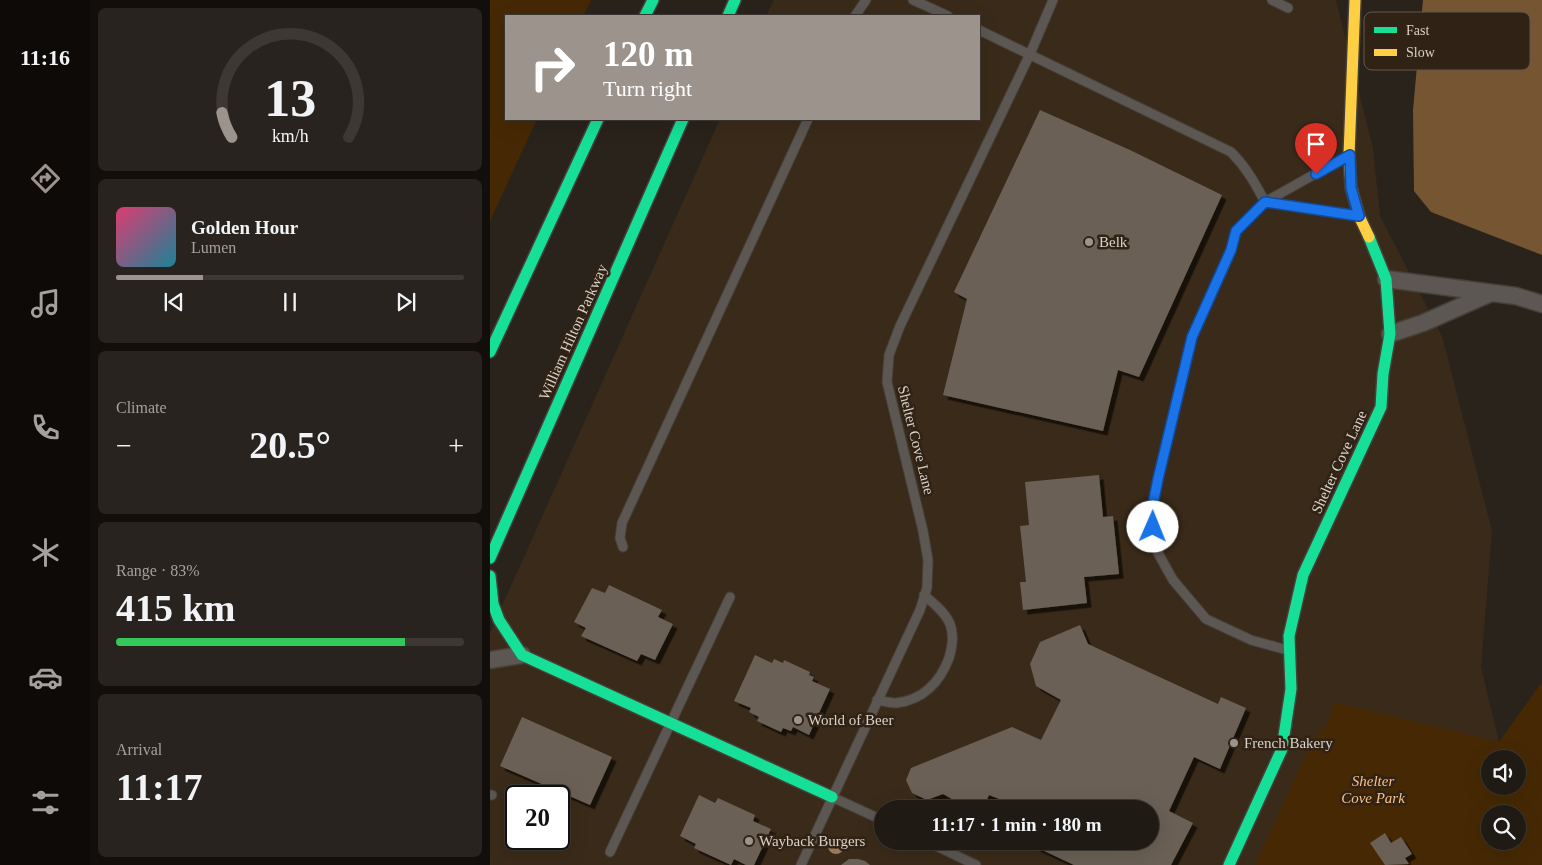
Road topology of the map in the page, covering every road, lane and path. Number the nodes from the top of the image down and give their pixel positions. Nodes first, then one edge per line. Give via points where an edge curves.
1 (653, 0) edge
2 (735, 0) edge
3 (866, 0) edge
4 (913, 0) edge
5 (1053, 0) edge
6 (1272, 0) edge
7 (1354, 0) edge
8 (927, 3) edge
9 (1288, 8) dead end
10 (646, 15) edge
11 (728, 15) edge
12 (856, 15) edge
13 (946, 15) edge
14 (980, 30) edge
15 (1030, 54) junction
16 (598, 120) edge
17 (683, 120) edge
18 (808, 120) edge
19 (1350, 155) junction
20 (1265, 202) junction
21 (1359, 216) junction
22 (1386, 279) junction
23 (1491, 293) junction
24 (1542, 304) edge
25 (1390, 334) junction
26 (490, 352) edge
27 (624, 547) dead end
28 (490, 558) edge
29 (490, 576) edge
30 (924, 595) junction
31 (730, 597) dead end
32 (1290, 650) junction
33 (522, 655) junction
34 (490, 660) edge
35 (877, 700) junction
36 (671, 722) junction
37 (832, 796) junction
38 (874, 816) edge
39 (945, 850) edge
40 (610, 852) dead end
41 (801, 865) edge
42 (976, 865) edge
43 (1229, 865) edge

1 - 10 main road
2 - 11 main road
3 - 12 lane
4 - 8 lane
5 - 15 lane, Shelter Cove Lane
6 - 9 lane
7 - 19 main road, Shelter Cove Lane
8 - 13 lane
14 - 15 lane
15 - 20 lane via 1231,152 1252,177
15 - 30 lane, Shelter Cove Lane via 889,355 887,382 928,560
16 - 26 main road
17 - 28 main road, William Hilton Parkway
18 - 27 lane via 622,523 620,538
19 - 20 lane
19 - 21 main road, Shelter Cove Lane via 1351,188
20 - 21 lane
20 - 32 lane via 1236,231 1231,250 1192,337 1158,479 1153,527 1158,553 1173,580 1206,618 1251,640
21 - 22 main road, Shelter Cove Lane
22 - 23 street
22 - 25 main road, Shelter Cove Lane
23 - 24 street
23 - 25 street
25 - 32 main road, Shelter Cove Lane via 1381,407 1302,575 1289,636
29 - 33 main road via 493,604 499,620
30 - 35 lane, Shelter Cove Lane
30 - 35 lane via 946,615 951,625 952,642 944,671 936,684 912,699 895,703
31 - 36 lane
32 - 43 main road, Shelter Cove Lane via 1291,689 1282,749
33 - 34 street
33 - 36 main road
35 - 37 lane, Shelter Cove Lane
36 - 37 main road
36 - 40 lane
37 - 38 lane
37 - 41 lane, Shelter Cove Lane
39 - 42 lane

